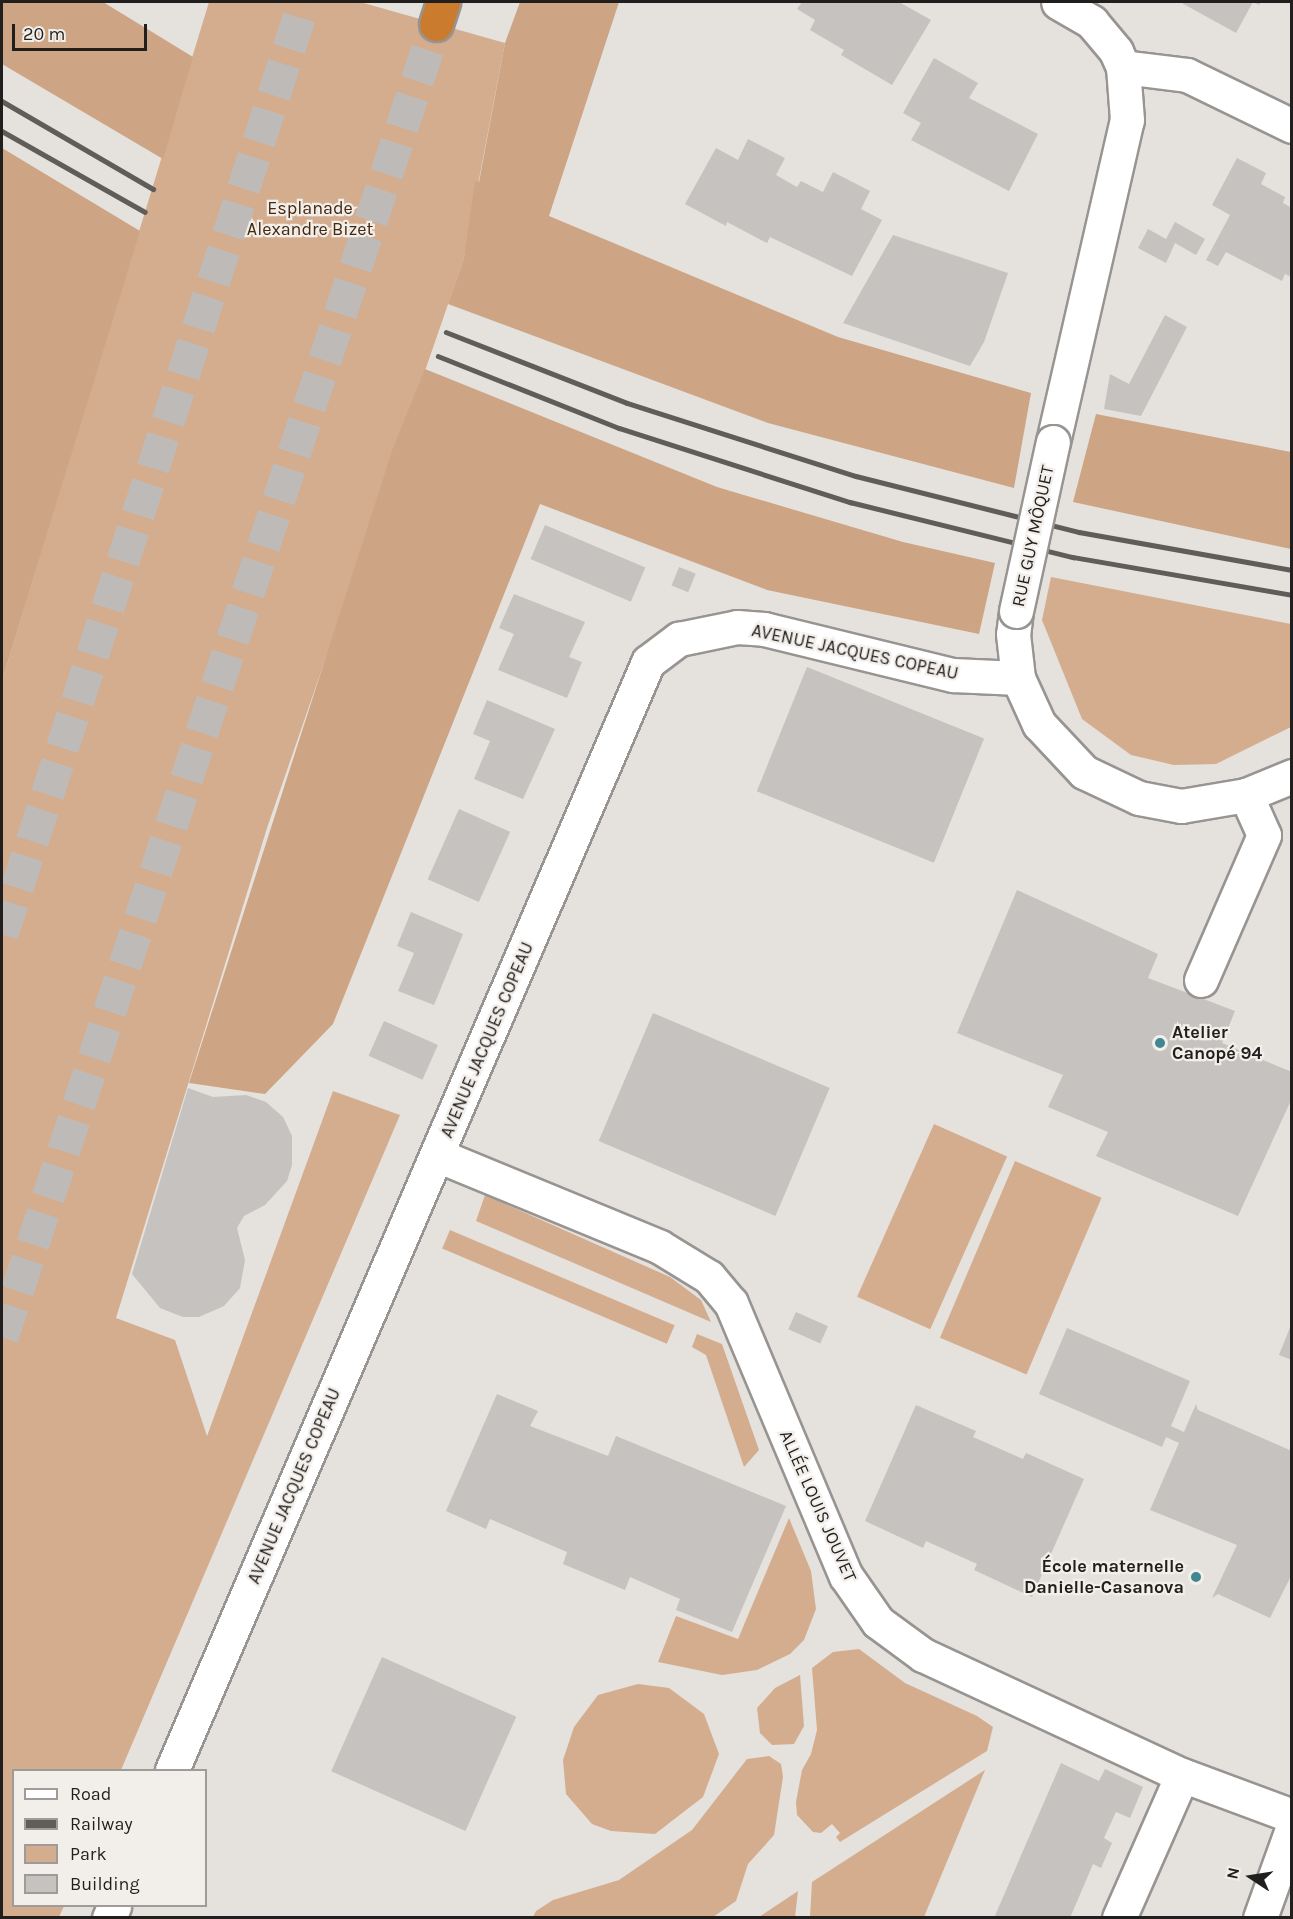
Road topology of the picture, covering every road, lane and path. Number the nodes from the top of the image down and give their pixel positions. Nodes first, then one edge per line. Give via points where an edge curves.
1 (1058, 2) edge
2 (1097, 12) edge
3 (1123, 66) junction
4 (1292, 126) edge
5 (1018, 678) junction
6 (1292, 776) edge
7 (1246, 795) junction
8 (1201, 980) dead end
9 (437, 1155) junction
10 (172, 1769) edge
11 (1182, 1775) junction
12 (1292, 1816) edge
13 (1292, 1828) edge
14 (1119, 1917) edge
15 (1260, 1917) edge

1 - 2 street
2 - 3 street
3 - 4 street via 1186,75
3 - 5 street, RUE GUY MÔQUET, bridge via 1125,139 1016,611 1012,634
5 - 7 street, RUE GUY MÔQUET via 1040,724 1084,772 1139,798 1181,806
5 - 9 street, AVENUE JACQUES COPEAU via 953,675 764,629 709,631 680,639 663,649 648,662
6 - 7 street, RUE GUY MÔQUET
7 - 8 street via 1264,835
9 - 10 street, AVENUE JACQUES COPEAU
9 - 11 street, ALLÉE LOUIS JOUVET via 660,1247 709,1277 731,1304 846,1576 878,1622 923,1655
11 - 12 street, ALLÉE LOUIS JOUVET
11 - 14 street
13 - 15 street

